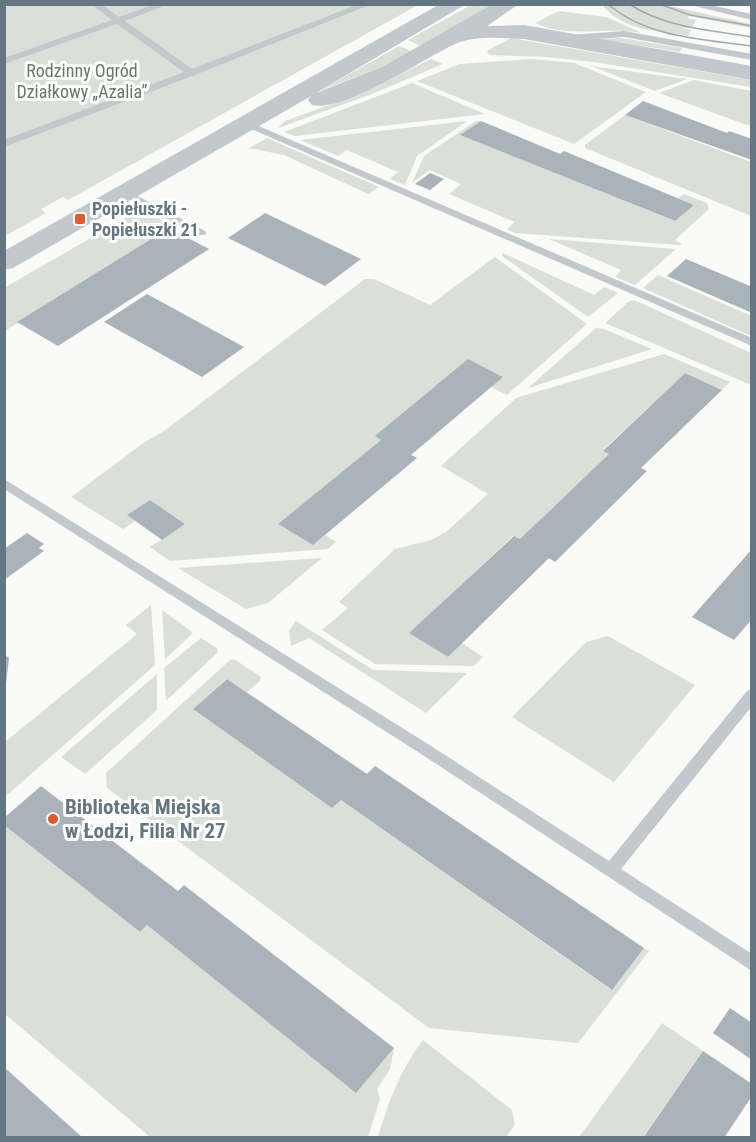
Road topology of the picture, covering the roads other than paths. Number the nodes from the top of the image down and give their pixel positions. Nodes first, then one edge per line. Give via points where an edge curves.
1 (95, 4) edge
2 (165, 4) edge
3 (368, 4) edge
4 (456, 4) edge
5 (690, 4) edge
6 (507, 5) edge
7 (752, 17) edge
8 (118, 21) junction
9 (452, 37) junction
10 (553, 37) junction
11 (752, 57) edge
12 (4, 61) edge
13 (192, 73) junction
14 (752, 73) edge
15 (247, 124) junction
16 (4, 144) edge
17 (126, 193) junction
18 (201, 233) dead end
19 (4, 262) edge
20 (752, 343) edge
21 (4, 483) edge
22 (752, 695) edge
23 (611, 870) junction
24 (752, 964) edge

1 - 8 lane
2 - 8 lane
3 - 13 lane
4 - 15 street
5 - 7 lane
6 - 9 street
6 - 10 street via 522,23
8 - 12 lane
8 - 13 lane
9 - 10 street via 495,31
9 - 15 street via 359,86
10 - 11 lane via 624,34
10 - 14 street
13 - 16 lane
15 - 17 street
15 - 20 lane
17 - 18 lane
17 - 19 street
21 - 23 lane
22 - 23 lane
23 - 24 lane

